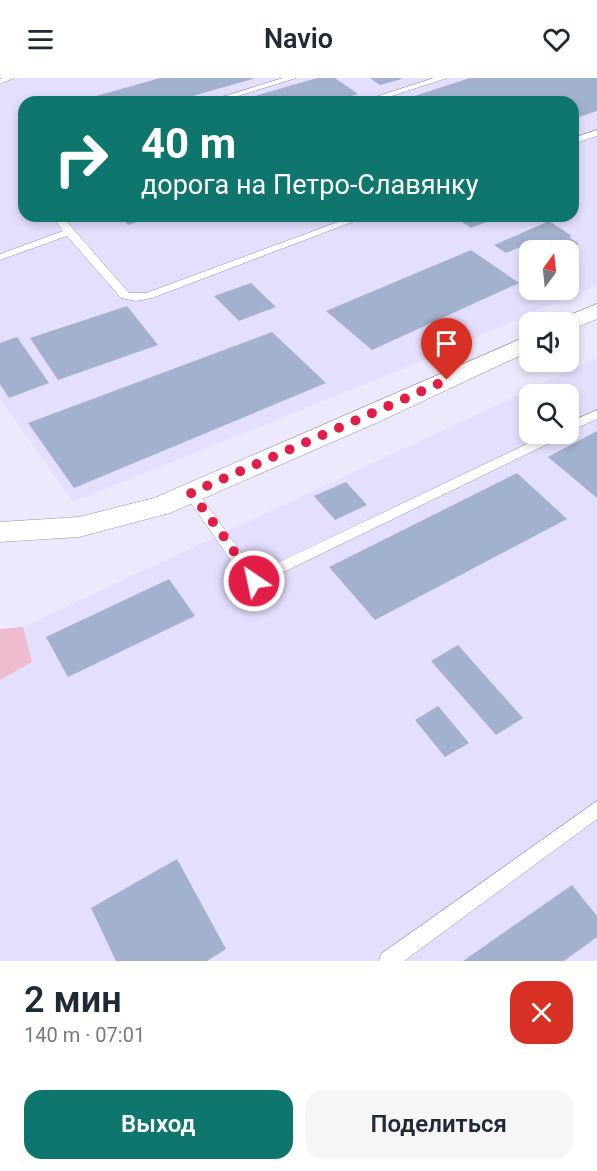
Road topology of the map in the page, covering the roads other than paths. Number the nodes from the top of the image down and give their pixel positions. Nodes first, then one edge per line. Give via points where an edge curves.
1 (10, 78) edge
2 (292, 78) edge
3 (443, 78) edge
4 (0, 82) edge
5 (230, 96) edge
6 (384, 96) edge
7 (597, 133) edge
8 (579, 139) edge
9 (62, 222) edge
10 (346, 222) edge
11 (69, 232) junction
12 (0, 257) edge
13 (597, 311) edge
14 (579, 319) edge
15 (519, 347) edge
16 (597, 414) edge
17 (579, 423) edge
18 (537, 444) edge
19 (191, 493) junction
20 (0, 532) edge
21 (597, 809) edge
22 (388, 961) edge

1 - 4 lane
2 - 5 lane
3 - 6 lane
7 - 8 lane
9 - 11 lane
10 - 11 lane via 136,298 124,296
11 - 12 lane
13 - 14 street
15 - 19 street
16 - 17 lane
18 - 19 lane via 254,581
19 - 20 street via 161,506 88,525
21 - 22 lane

